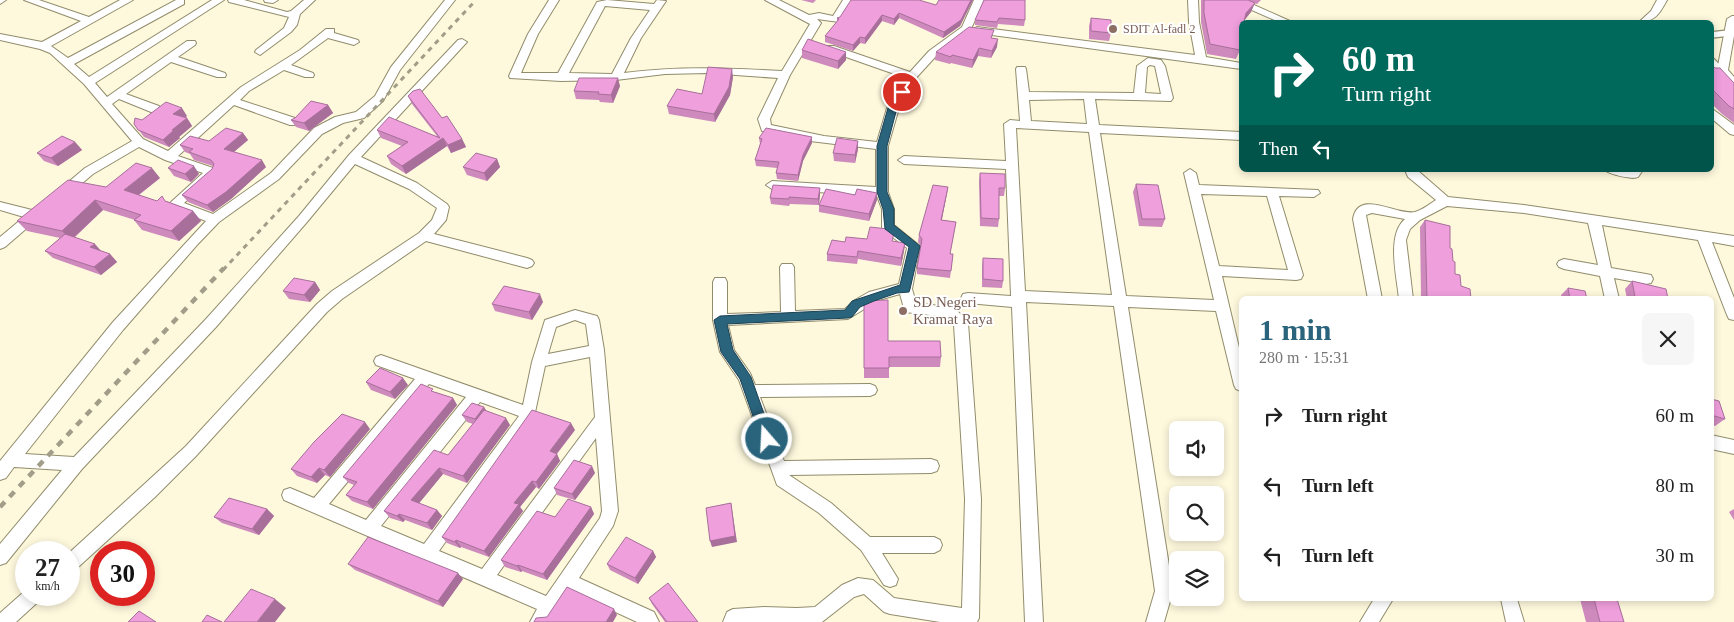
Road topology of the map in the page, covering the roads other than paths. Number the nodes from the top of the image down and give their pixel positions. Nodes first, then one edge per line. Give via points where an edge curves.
1 (30, 0) edge
2 (128, 0) edge
3 (219, 0) edge
4 (233, 0) edge
5 (269, 0) edge
6 (273, 0) edge
7 (310, 0) edge
8 (450, 0) edge
9 (554, 0) edge
10 (770, 0) edge
11 (802, 0) edge
12 (848, 0) edge
13 (979, 0) edge
14 (1192, 0) edge
15 (1234, 0) edge
16 (1662, 0) edge
17 (180, 2) dead end
18 (659, 3) edge
19 (792, 9) junction
20 (295, 13) junction
21 (809, 19) junction
22 (1732, 19) dead end
23 (1282, 20) edge
24 (1646, 20) edge
25 (90, 21) junction
26 (966, 29) junction
27 (1729, 33) junction
28 (1714, 34) edge
29 (0, 37) edge
30 (354, 42) dead end
31 (462, 42) dead end
32 (191, 43) dead end
33 (814, 43) junction
34 (43, 46) junction
35 (260, 52) dead end
36 (171, 58) junction
37 (1201, 59) junction
38 (67, 62) junction
39 (1714, 63) edge
40 (281, 65) junction
41 (1239, 66) edge
42 (1020, 69) dead end
43 (1722, 71) junction
44 (221, 75) dead end
45 (309, 75) dead end
46 (785, 75) junction
47 (912, 76) junction
48 (616, 77) junction
49 (561, 78) junction
50 (88, 82) junction
51 (1734, 83) edge
52 (118, 95) junction
53 (1023, 96) junction
54 (1089, 96) junction
55 (1139, 96) dead end
56 (232, 101) junction
57 (107, 102) junction
58 (156, 109) edge
59 (1714, 115) edge
60 (294, 122) edge
61 (1026, 125) junction
62 (1094, 128) junction
63 (1734, 132) edge
64 (1239, 136) edge
65 (139, 142) junction
66 (882, 146) junction
67 (169, 157) junction
68 (353, 158) junction
69 (904, 160) dead end
70 (1012, 165) junction
71 (1413, 172) edge
72 (1622, 172) edge
73 (1636, 172) edge
74 (1190, 173) dead end
75 (772, 185) edge
76 (1194, 189) junction
77 (882, 192) junction
78 (1272, 192) junction
79 (1314, 194) dead end
80 (1445, 201) junction
81 (0, 206) edge
82 (43, 209) junction
83 (1416, 217) junction
84 (215, 219) junction
85 (1594, 220) junction
86 (424, 236) junction
87 (1703, 237) junction
88 (1734, 241) edge
89 (0, 244) edge
90 (527, 263) dead end
91 (1564, 264) dead end
92 (787, 267) dead end
93 (1214, 271) junction
94 (1606, 272) junction
95 (1646, 279) dead end
96 (720, 282) dead end
97 (905, 289) junction
98 (1374, 296) edge
99 (1406, 296) edge
100 (1611, 296) edge
101 (968, 298) dead end
102 (1018, 299) junction
103 (1120, 301) junction
104 (1224, 306) junction
105 (1734, 315) edge
106 (788, 318) junction
107 (720, 320) junction
108 (597, 350) junction
109 (381, 361) dead end
110 (539, 362) junction
111 (1239, 376) edge
112 (426, 377) junction
113 (870, 390) dead end
114 (750, 391) junction
115 (477, 395) junction
116 (528, 413) junction
117 (601, 420) junction
118 (1714, 443) edge
119 (1734, 447) edge
120 (12, 460) junction
121 (77, 464) junction
122 (931, 466) dead end
123 (778, 468) junction
124 (0, 473) edge
125 (290, 495) dead end
126 (316, 506) junction
127 (369, 528) junction
128 (867, 545) junction
129 (934, 545) dead end
130 (428, 552) junction
131 (80, 554) edge
132 (0, 557) edge
133 (486, 577) junction
134 (890, 579) dead end
135 (567, 581) junction
136 (1383, 601) edge
137 (1509, 601) edge
138 (21, 606) edge
139 (550, 606) junction
140 (3, 622) edge
141 (539, 622) edge
142 (650, 622) edge
143 (732, 622) edge
144 (1034, 622) edge
145 (1155, 622) edge
146 (1369, 622) edge
147 (1514, 622) edge

1 - 25 street
2 - 25 street
3 - 50 street
4 - 20 street via 284,15
5 - 6 street
7 - 20 street
8 - 84 street via 395,69 379,98 360,115 339,120 318,131 275,176
9 - 49 street via 533,34 514,75
10 - 19 street
11 - 19 street
12 - 21 street via 835,20 824,15
13 - 26 street
14 - 37 street
15 - 23 street
16 - 24 street
17 - 38 street
18 - 48 street
18 - 49 street via 602,4
19 - 21 street
20 - 35 street via 292,26
21 - 33 street via 816,23
22 - 27 street
25 - 34 street
26 - 37 street
26 - 47 street via 933,53
27 - 28 lane
27 - 43 street
29 - 34 street
30 - 40 street via 328,32 304,52
31 - 68 street
32 - 36 street
33 - 46 street
33 - 47 street
34 - 38 street
36 - 44 street
36 - 52 street
37 - 41 street
38 - 50 street
39 - 43 lane
40 - 45 street
40 - 56 street
42 - 53 street
43 - 51 street
46 - 48 street via 707,70
46 - 66 street via 764,119 766,128 800,137
47 - 66 street via 893,108
48 - 49 street
50 - 57 street
52 - 57 street
52 - 58 street
53 - 54 street
53 - 61 street
54 - 55 street
54 - 62 street
56 - 60 street
56 - 67 street
57 - 65 street
59 - 63 street
61 - 62 street
61 - 70 street via 1010,124
62 - 64 street
62 - 103 street
65 - 67 street
65 - 82 street via 89,171
66 - 77 street
67 - 84 street via 212,172 176,203
68 - 86 street via 401,181 443,207 439,221
68 - 121 street via 304,219 211,323
69 - 70 street
70 - 102 street
71 - 80 street
72 - 73 street
74 - 76 street
75 - 77 street
76 - 78 street
76 - 93 street
77 - 97 street via 888,209 888,227 914,246
78 - 79 street
78 - 93 street via 1296,275
80 - 83 street
80 - 85 street
81 - 82 street
82 - 89 street
83 - 98 street via 1372,209 1360,213
83 - 99 street via 1404,227 1400,240
84 - 120 street via 118,326
85 - 87 street
85 - 94 street
86 - 90 street
86 - 131 street via 322,308 192,451
87 - 88 street
87 - 105 street
91 - 94 street
92 - 106 street
93 - 104 street
94 - 95 street
94 - 100 street
96 - 107 street
97 - 106 street via 896,289 856,304 848,314
97 - 143 street via 910,308 950,312 960,322 973,500 970,618 890,606 867,586 858,586 818,615 764,615 733,618
101 - 102 street
102 - 103 street
102 - 144 street
103 - 104 street
103 - 145 street via 1164,591
104 - 111 street
106 - 107 street
107 - 114 street via 727,352 745,377
108 - 110 street
108 - 110 street via 592,320 575,315 550,324
108 - 117 street
109 - 112 street
110 - 116 street
112 - 115 street
112 - 126 street
113 - 114 street
114 - 123 street
115 - 116 street
115 - 127 street
116 - 130 street
117 - 133 street
117 - 135 street via 609,516
118 - 119 street
120 - 121 street
120 - 124 street
121 - 132 street
122 - 123 street
123 - 128 street via 783,480 825,508
125 - 126 street
126 - 127 street
127 - 130 street
128 - 129 street
128 - 134 street
130 - 133 street
133 - 139 street
135 - 139 street
135 - 142 street via 648,618
136 - 146 street
137 - 147 street
138 - 140 street
139 - 141 street

